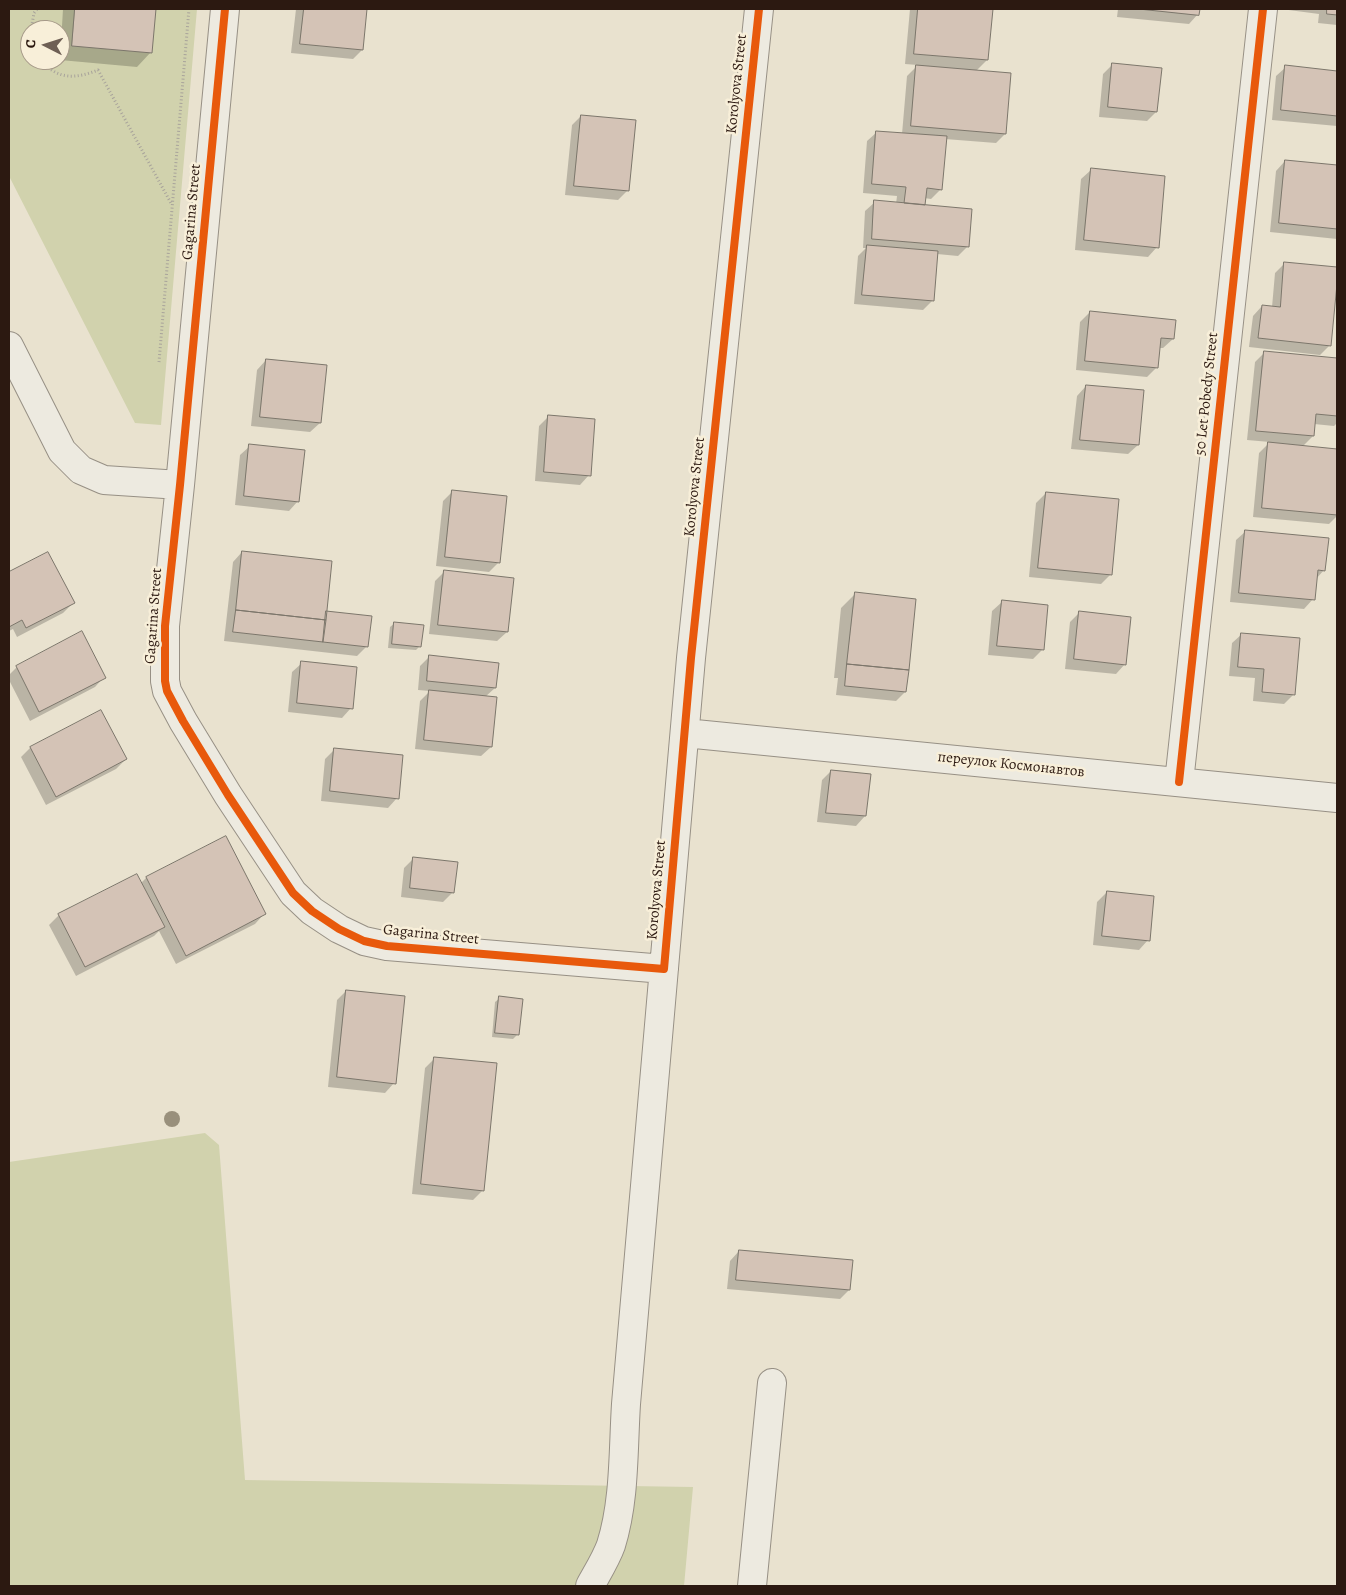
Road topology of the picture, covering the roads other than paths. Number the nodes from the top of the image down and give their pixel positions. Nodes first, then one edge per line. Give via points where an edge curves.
1 (225, 9) edge
2 (759, 9) edge
3 (1263, 9) edge
4 (9, 346) edge
5 (180, 485) junction
6 (685, 733) junction
7 (1179, 782) junction
8 (1337, 798) edge
9 (664, 968) junction
10 (772, 1383) dead end
11 (590, 1586) edge
12 (752, 1586) edge

1 - 5 street, Gagarina Street
2 - 6 street, Korolyova Street
3 - 7 street, 50 Let Pobedy Street
4 - 5 street via 62,450 81,470 104,480
5 - 9 street, Gagarina Street via 165,626 164,669 168,692 228,795 293,893 339,929 364,941 387,946
6 - 7 street, переулок Космонавтов
6 - 9 street, Korolyova Street
7 - 8 street, переулок Космонавтов
9 - 11 street, Korolyova Street via 621,1496 610,1547
10 - 12 street

